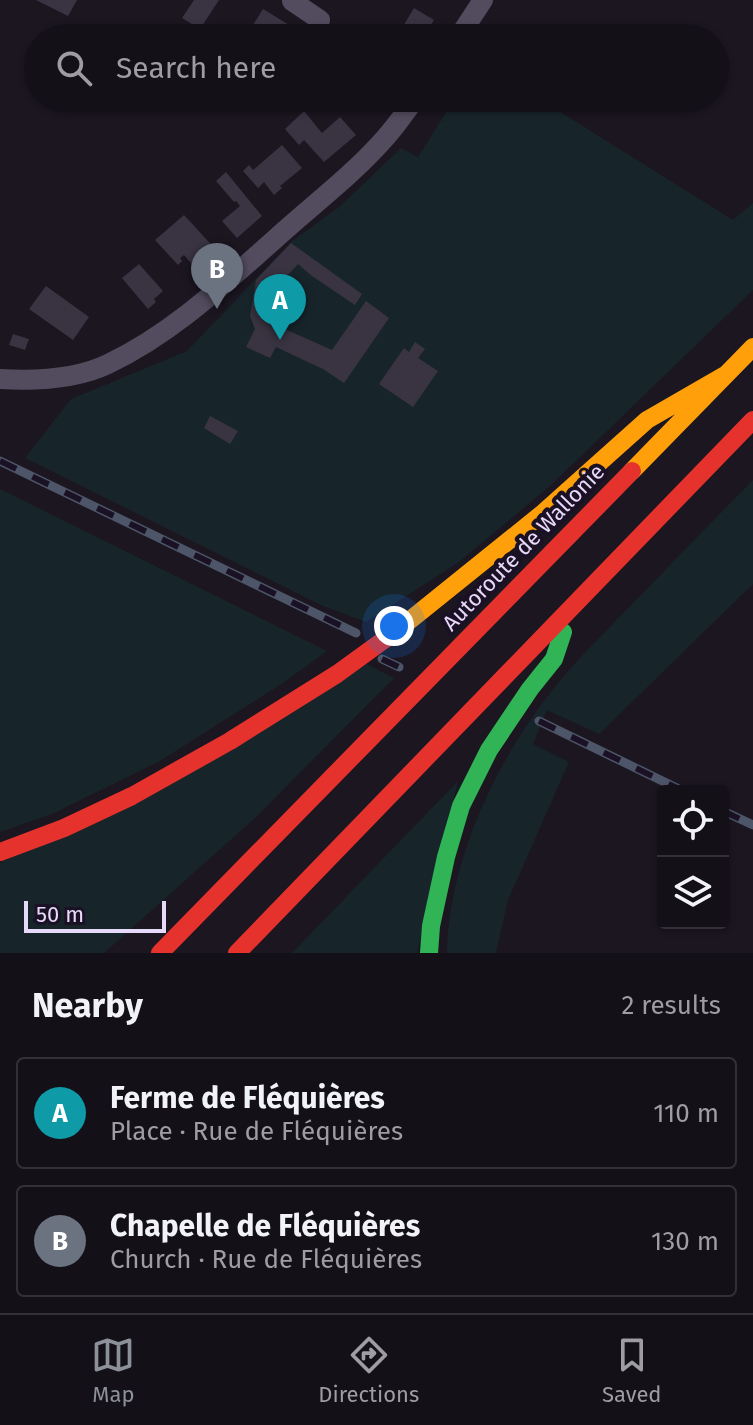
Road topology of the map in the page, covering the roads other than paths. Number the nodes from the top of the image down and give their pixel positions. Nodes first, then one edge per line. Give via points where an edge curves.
1 (292, 0) edge
2 (483, 0) edge
3 (320, 20) dead end
4 (467, 24) edge
5 (405, 112) edge
6 (753, 347) edge
7 (725, 375) junction
8 (0, 379) edge
9 (753, 420) edge
10 (572, 606) junction
11 (0, 852) edge
12 (160, 953) edge
13 (237, 953) edge
14 (429, 953) edge

1 - 3 street
2 - 4 street
5 - 8 street via 362,162 166,331 81,373
6 - 7 highway, Autoroute de Wallonie
7 - 11 highway via 647,420 471,572 337,674 132,796
7 - 12 highway, Autoroute de Wallonie
9 - 10 highway
10 - 13 highway
10 - 14 highway via 554,659 489,750 461,806

